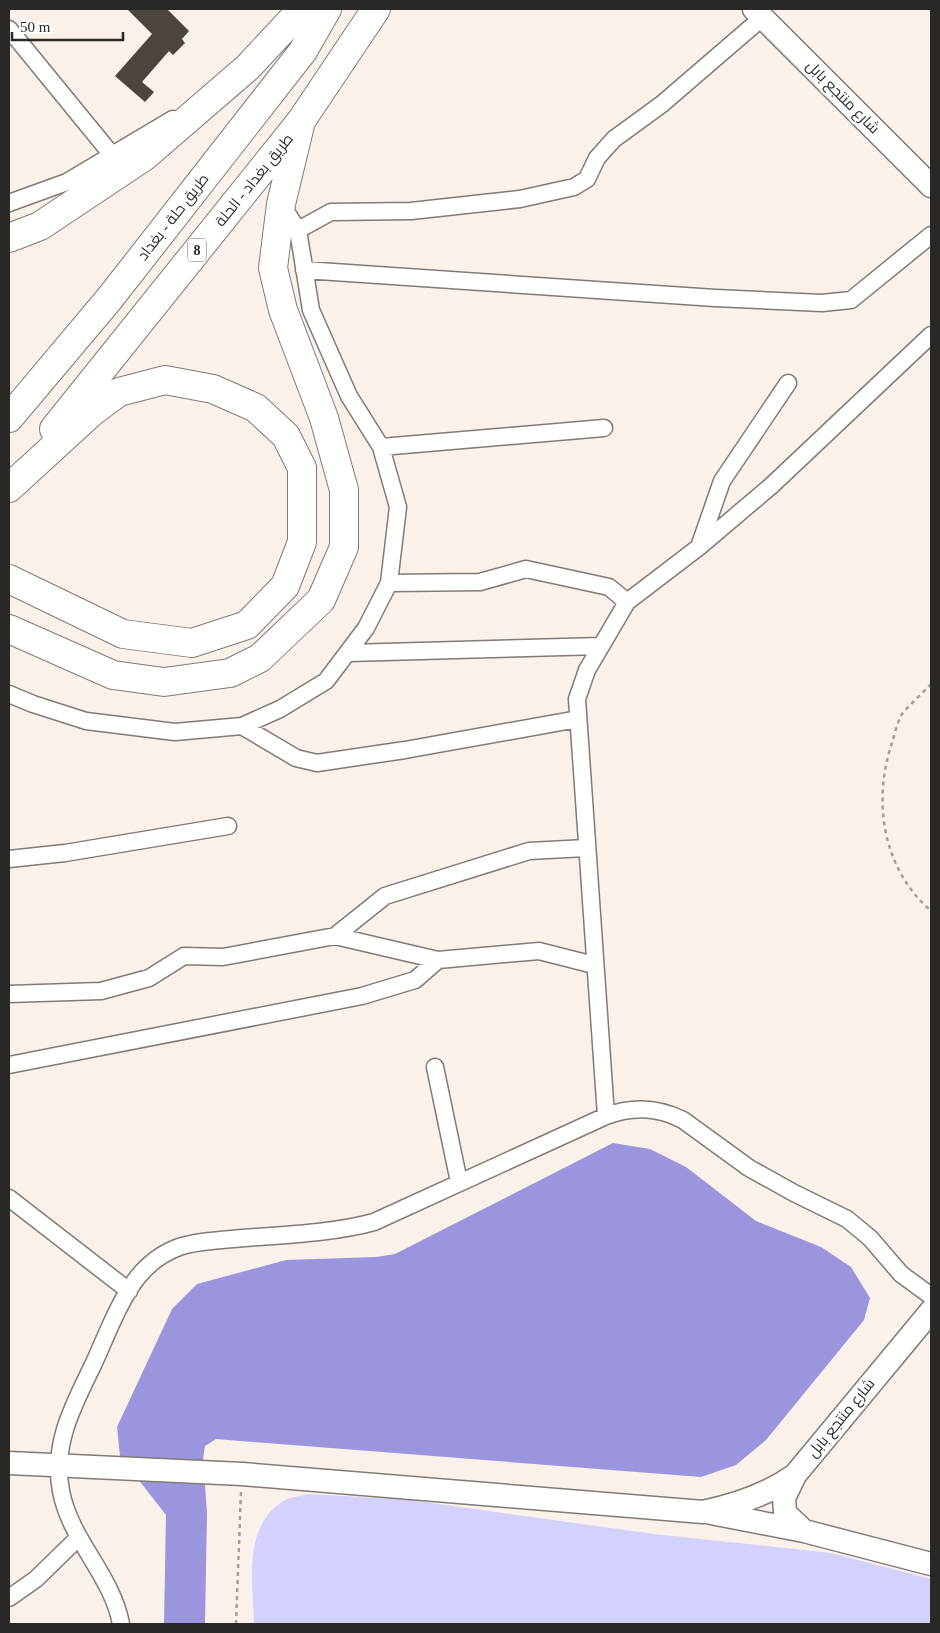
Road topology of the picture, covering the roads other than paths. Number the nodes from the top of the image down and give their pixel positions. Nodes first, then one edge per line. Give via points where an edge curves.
1 (302, 9) edge
2 (327, 9) edge
3 (376, 9) edge
4 (759, 13) edge
5 (9, 29) edge
6 (225, 88) junction
7 (301, 121) junction
8 (112, 155) junction
9 (931, 186) edge
10 (9, 203) edge
11 (281, 204) junction
12 (298, 230) junction
13 (931, 235) edge
14 (9, 238) edge
15 (304, 270) junction
16 (931, 335) edge
17 (788, 383) dead end
18 (9, 418) edge
19 (604, 428) dead end
20 (381, 447) junction
21 (9, 487) edge
22 (699, 547) junction
23 (9, 579) edge
24 (389, 583) junction
25 (627, 602) junction
26 (9, 629) edge
27 (601, 646) junction
28 (349, 653) junction
29 (9, 694) edge
30 (578, 719) junction
31 (242, 726) junction
32 (228, 826) dead end
33 (586, 848) junction
34 (9, 859) edge
35 (335, 936) junction
36 (438, 960) junction
37 (594, 966) junction
38 (9, 994) edge
39 (9, 1065) edge
40 (434, 1067) dead end
41 (606, 1116) junction
42 (459, 1182) junction
43 (9, 1198) edge
44 (129, 1291) junction
45 (931, 1296) edge
46 (931, 1311) edge
47 (9, 1463) edge
48 (58, 1466) junction
49 (795, 1475) junction
50 (703, 1512) junction
51 (804, 1531) junction
52 (79, 1537) junction
53 (931, 1564) edge
54 (9, 1598) edge
55 (121, 1624) edge

1 - 6 highway
2 - 18 highway, طريق حلة - بغداد via 297,58 110,298
3 - 7 highway, طريق بغداد - الحلة / 8
4 - 9 street, شارع منتجع بابل
4 - 12 street via 662,104 614,140 598,158 587,179 574,187 520,199 411,211 331,212
5 - 8 street
6 - 8 street
6 - 14 highway via 145,156 40,226
7 - 11 highway
7 - 21 highway, طريق بغداد - الحلة / 8
8 - 10 street via 67,182
11 - 12 street
11 - 26 highway via 273,268 284,310 324,418 344,490 344,547 321,600 260,658 230,674 164,682 113,674
12 - 15 street
13 - 15 street via 851,300 822,303
15 - 20 street via 311,310 349,396
16 - 22 street via 771,486
17 - 22 street via 722,481
19 - 20 street
20 - 24 street via 398,507
21 - 23 highway via 92,412 120,392 165,380 213,389 256,408 286,436 302,468 302,542 285,586 247,625 192,643 123,634
22 - 25 street
24 - 25 street via 480,582 526,569 609,588
24 - 28 street
25 - 27 street
27 - 28 street
27 - 30 street via 587,670 577,699
28 - 31 street via 326,681
29 - 31 street via 86,721 175,732
30 - 31 street via 317,763 296,758
30 - 33 street
32 - 34 street
33 - 35 street via 530,851 385,896
33 - 37 street
35 - 36 street
35 - 38 street via 223,957 184,956 149,978 101,991
36 - 37 street via 539,951
36 - 39 street via 415,980 362,996
37 - 41 street
40 - 42 street
41 - 42 street
41 - 45 street via 647,1109 684,1120 756,1172 848,1219 870,1238 901,1274
42 - 44 street via 360,1226 181,1247 146,1268
43 - 44 street
44 - 48 street via 68,1418
46 - 49 street, شارع منتجع بابل
47 - 48 street
48 - 50 street via 233,1473
48 - 52 street via 63,1502
49 - 50 street via 748,1500
49 - 51 street, شارع منتجع بابل via 784,1498 785,1513
50 - 51 street, شارع منتجع بابل
51 - 53 street, شارع منتجع بابل
52 - 54 street via 36,1579
52 - 55 street via 117,1604

